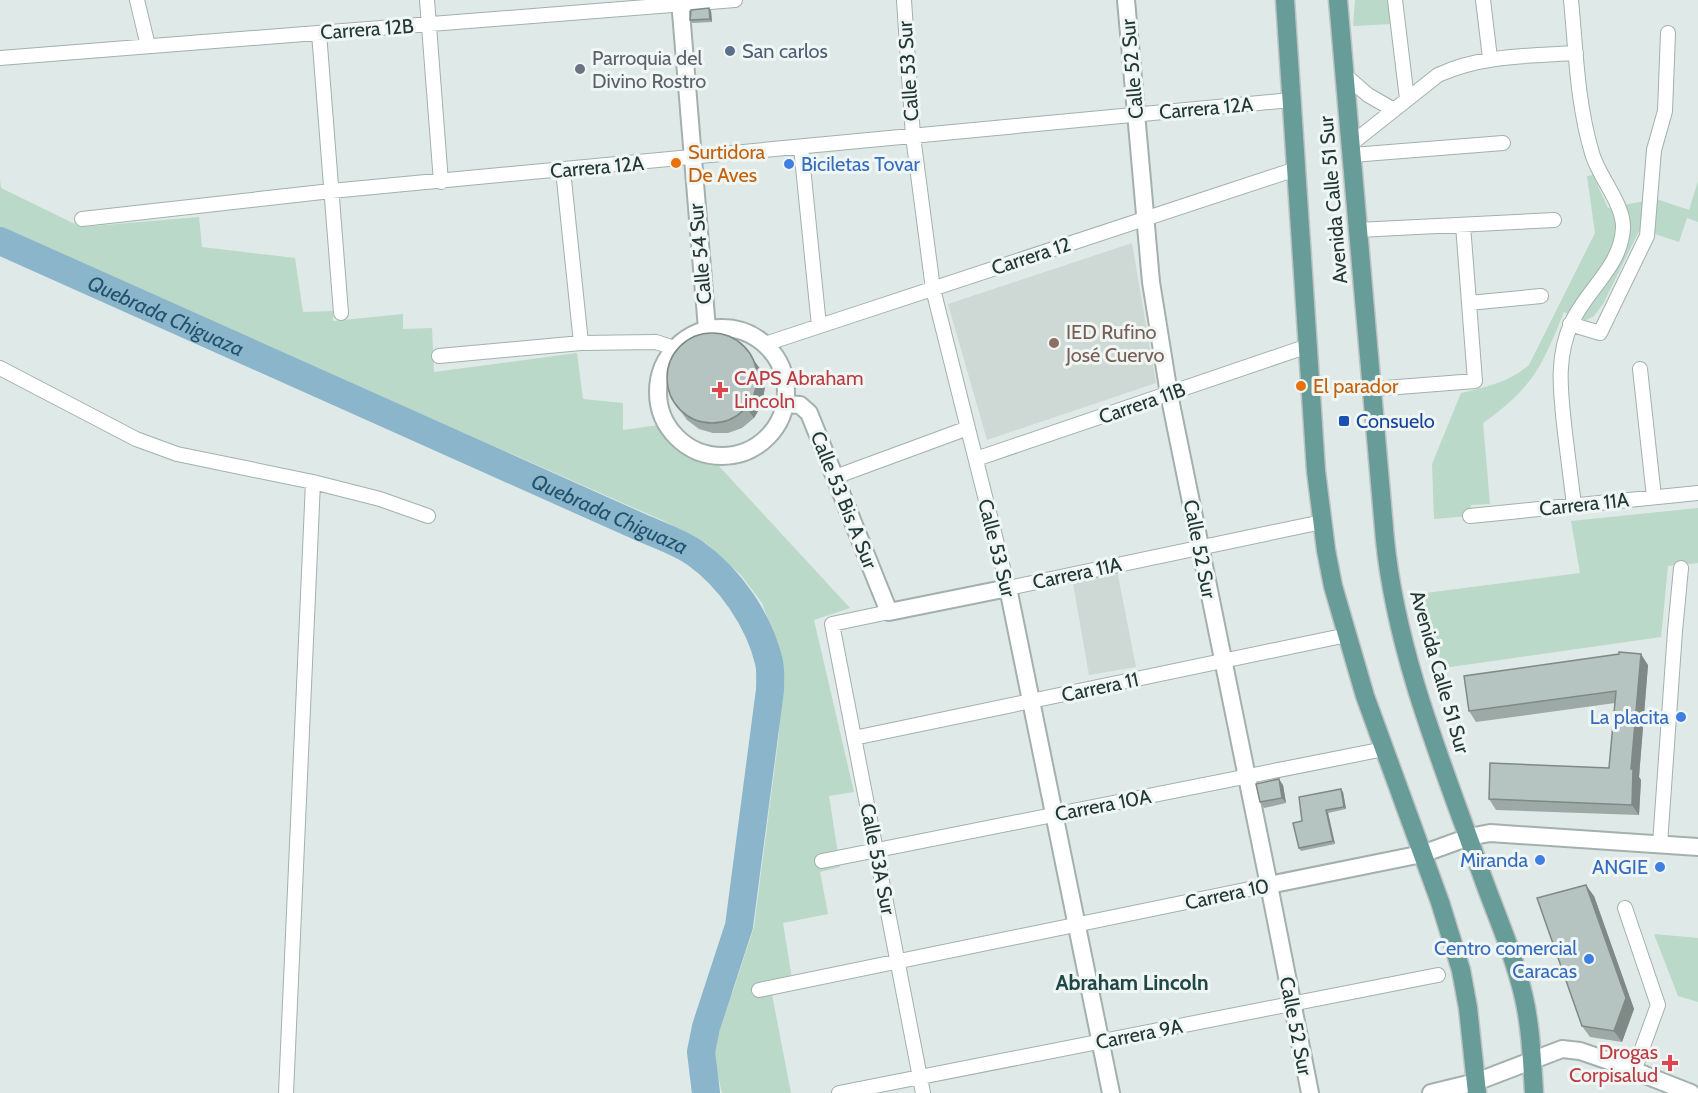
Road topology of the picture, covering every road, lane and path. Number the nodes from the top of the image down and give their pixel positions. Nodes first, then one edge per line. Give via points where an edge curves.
1 (137, 0) edge
2 (427, 0) edge
3 (735, 0) edge
4 (904, 0) edge
5 (1126, 0) edge
6 (1286, 0) edge
7 (1338, 0) edge
8 (1347, 0) edge
9 (1395, 0) edge
10 (1484, 0) edge
11 (1571, 0) edge
12 (680, 2) edge
13 (429, 24) junction
14 (319, 33) junction
15 (1668, 33) dead end
16 (1342, 40) junction
17 (148, 46) junction
18 (1576, 53) junction
19 (0, 58) edge
20 (1490, 58) junction
21 (1345, 75) junction
22 (1407, 99) junction
23 (1292, 100) junction
24 (1394, 111) junction
25 (1136, 115) junction
26 (913, 136) junction
27 (1503, 143) dead end
28 (801, 147) junction
29 (1351, 149) junction
30 (693, 158) junction
31 (1296, 169) junction
32 (563, 170) junction
33 (441, 182) junction
34 (332, 191) junction
35 (82, 219) dead end
36 (1145, 219) junction
37 (1554, 220) dead end
38 (1463, 225) junction
39 (1358, 230) junction
40 (933, 289) junction
41 (1541, 296) dead end
42 (1469, 303) junction
43 (341, 313) dead end
44 (1570, 324) junction
45 (819, 326) junction
46 (706, 329) junction
47 (581, 343) junction
48 (765, 344) junction
49 (1308, 346) junction
50 (674, 348) junction
51 (439, 356) dead end
52 (0, 368) edge
53 (1640, 369) dead end
54 (1373, 389) junction
55 (1169, 394) junction
56 (785, 404) junction
57 (968, 428) junction
58 (976, 459) junction
59 (835, 477) junction
60 (313, 482) junction
61 (1698, 493) edge
62 (1654, 497) junction
63 (1574, 505) junction
64 (428, 516) dead end
65 (1470, 516) dead end
66 (1322, 522) junction
67 (1200, 548) junction
68 (1681, 568) dead end
69 (1008, 588) junction
70 (890, 612) junction
71 (832, 624) joint
72 (1347, 635) junction
73 (1223, 661) junction
74 (1031, 701) junction
75 (854, 738) junction
76 (1384, 749) junction
77 (1246, 776) junction
78 (1054, 814) junction
79 (1469, 837) junction
80 (1660, 844) junction
81 (1698, 847) edge
82 (876, 850) junction
83 (1422, 854) junction
84 (822, 861) dead end
85 (1269, 885) junction
86 (1625, 908) dead end
87 (1077, 925) junction
88 (898, 962) junction
89 (1438, 975) dead end
90 (759, 990) dead end
91 (1292, 1004) junction
92 (1101, 1042) junction
93 (1532, 1060) junction
94 (1634, 1071) junction
95 (920, 1077) junction
96 (1476, 1088) edge
97 (1688, 1092) edge
98 (286, 1093) edge
99 (839, 1093) edge
100 (923, 1093) edge
101 (1111, 1093) edge
102 (1310, 1093) edge
103 (1431, 1093) edge
104 (1534, 1093) edge

1 - 17 street
2 - 13 street
3 - 12 street, Carrera 12B
4 - 26 street, Calle 53 Sur
5 - 25 street, Calle 52 Sur
6 - 23 main road, Avenida Calle 51 Sur
7 - 16 main road, Avenida Calle 51 Sur
8 - 16 street
9 - 22 street
10 - 20 street
11 - 18 street
12 - 13 street, Carrera 12B
12 - 30 street, Calle 54 Sur
13 - 14 street, Carrera 12B
13 - 33 street
14 - 17 street, Carrera 12B
14 - 34 street
15 - 44 street via 1665,111 1654,150 1647,236 1600,333
16 - 21 main road, Avenida Calle 51 Sur
17 - 19 street, Carrera 12B
18 - 20 street
18 - 44 street via 1579,97 1592,156 1623,226 1613,262
20 - 22 street via 1438,75
21 - 24 street
21 - 29 main road, Avenida Calle 51 Sur
22 - 24 street
23 - 25 street, Carrera 12A
23 - 31 main road, Avenida Calle 51 Sur
24 - 29 street
25 - 26 street, Carrera 12A
25 - 36 street, Calle 52 Sur
26 - 28 street, Carrera 12A
26 - 40 street, Calle 53 Sur
27 - 29 street
28 - 30 street, Carrera 12A
28 - 45 street
29 - 39 main road, Avenida Calle 51 Sur
30 - 32 street, Carrera 12A
30 - 46 street, Calle 54 Sur
31 - 36 street, Carrera 12
31 - 49 main road, Avenida Calle 51 Sur
32 - 33 street, Carrera 12A
32 - 47 street
33 - 34 street, Carrera 12A
34 - 35 street, Carrera 12A
34 - 43 street
36 - 40 street, Carrera 12
36 - 55 street, Calle 52 Sur
37 - 38 street
38 - 39 street
38 - 42 street
39 - 54 main road, Avenida Calle 51 Sur
40 - 45 street, Carrera 12
40 - 57 street, Calle 53 Sur
41 - 42 street
42 - 54 street via 1475,381
44 - 63 street via 1559,372
45 - 48 street, Carrera 12
46 - 48 street via 732,328
46 - 50 street
47 - 50 street via 656,342
47 - 51 street
48 - 56 street via 781,365
49 - 55 street, Carrera 11B
49 - 66 main road, Avenida Calle 51 Sur
50 - 56 street via 658,380 657,398 671,432 701,453 737,454 754,447 769,436
52 - 60 street via 136,439 177,454
53 - 62 street
54 - 79 main road, Avenida Calle 51 Sur via 1385,540 1396,614 1416,688
55 - 58 street, Carrera 11B
55 - 67 street, Calle 52 Sur
56 - 59 street, Calle 53 Bis A Sur via 807,410
57 - 58 street, Calle 53 Sur
57 - 59 street
58 - 69 street, Calle 53 Sur
59 - 70 street, Calle 53 Bis A Sur
60 - 64 street
60 - 98 street
61 - 62 street, Carrera 11A
62 - 63 street, Carrera 11A
63 - 65 street, Carrera 11A
66 - 67 street, Carrera 11A
66 - 72 main road, Avenida Calle 51 Sur via 1333,586
67 - 69 street, Carrera 11A
67 - 73 street, Calle 52 Sur
68 - 80 street
69 - 70 street, Carrera 11A
69 - 74 street, Calle 53 Sur
70 - 71 street, Carrera 11A
71 - 75 street, Calle 53A Sur
72 - 73 street, Carrera 11
72 - 76 main road, Avenida Calle 51 Sur
73 - 74 street, Carrera 11
73 - 77 street, Calle 52 Sur
74 - 75 street, Carrera 11
74 - 78 street, Calle 53 Sur
75 - 82 street, Calle 53A Sur
76 - 77 street, Carrera 10A
76 - 83 main road, Avenida Calle 51 Sur
77 - 78 street, Carrera 10A
77 - 85 street, Calle 52 Sur
78 - 82 street, Carrera 10A
78 - 87 street, Calle 53 Sur
79 - 80 street, Carrera 10 via 1490,833
79 - 83 street, Carrera 10
79 - 93 main road, Avenida Calle 51 Sur via 1523,996
80 - 81 street, Carrera 10
82 - 84 street, Carrera 10A
82 - 88 street, Calle 53A Sur
83 - 85 street, Carrera 10
83 - 96 main road, Avenida Calle 51 Sur via 1466,989
85 - 87 street, Carrera 10
85 - 91 street, Calle 52 Sur
86 - 94 street via 1658,1005
87 - 88 street, Carrera 10
87 - 92 street, Calle 53 Sur
88 - 90 street, Carrera 10
88 - 95 street, Calle 53A Sur
89 - 91 street, Carrera 9A
91 - 92 street, Carrera 9A
91 - 102 street, Calle 52 Sur
92 - 95 street, Carrera 9A
92 - 101 street, Calle 53 Sur
93 - 94 street via 1554,1051 1571,1050
93 - 96 street
93 - 104 main road, Avenida Calle 51 Sur
94 - 97 street
95 - 99 street, Carrera 9A
95 - 100 street, Calle 53A Sur
96 - 103 street

